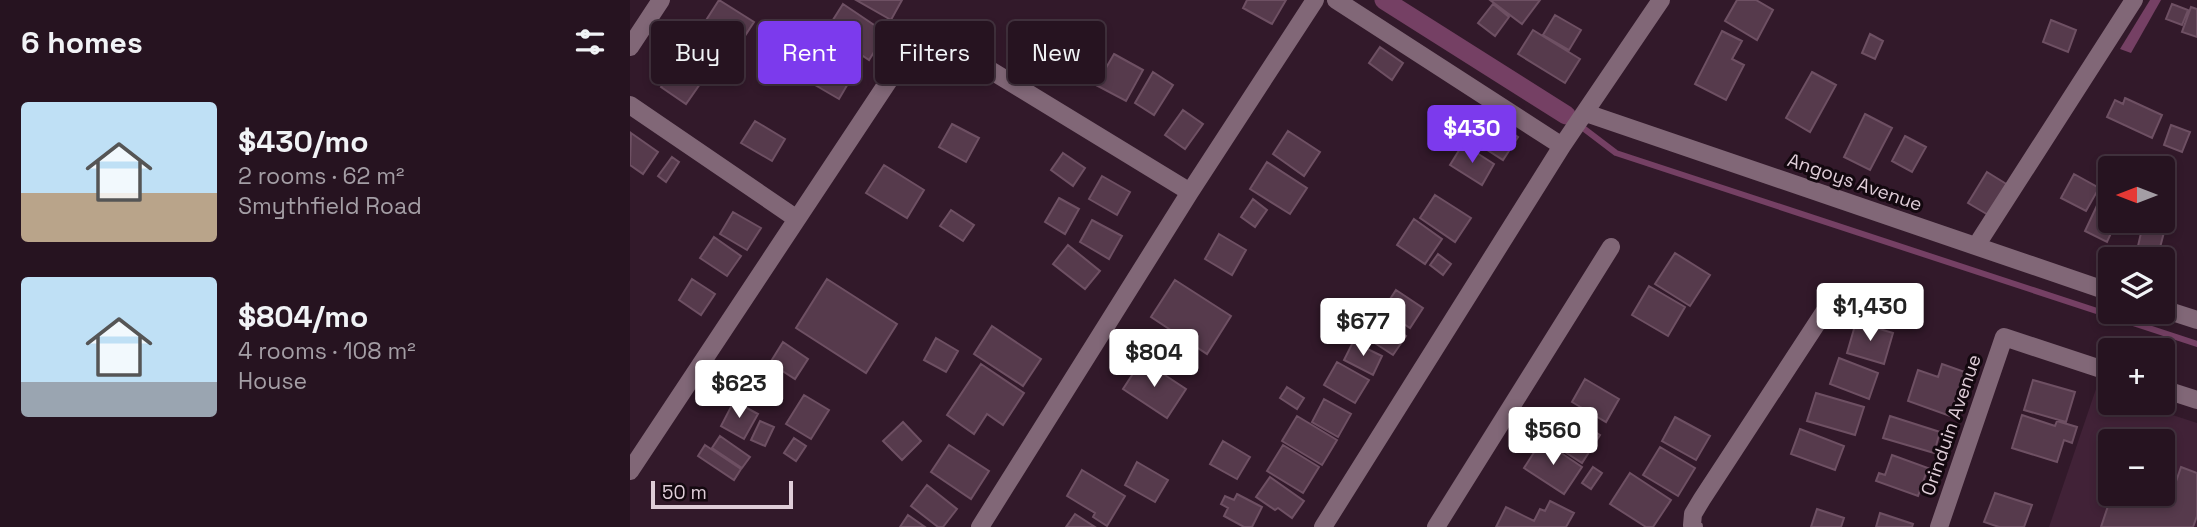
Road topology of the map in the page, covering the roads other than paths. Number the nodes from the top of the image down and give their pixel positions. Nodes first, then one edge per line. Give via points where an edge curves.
1 (661, 0) edge
2 (1315, 0) edge
3 (1336, 0) edge
4 (1661, 0) edge
5 (2134, 0) edge
6 (630, 47) edge
7 (630, 104) edge
8 (1586, 113) junction
9 (1562, 146) junction
10 (1190, 192) junction
11 (797, 219) junction
12 (1976, 246) junction
13 (1611, 247) dead end
14 (2098, 288) edge
15 (1836, 294) dead end
16 (2175, 313) edge
17 (2197, 320) edge
18 (2098, 368) edge
19 (2175, 393) edge
20 (2197, 400) edge
21 (630, 471) edge
22 (980, 527) edge
23 (1323, 527) edge
24 (1436, 527) edge
25 (1694, 527) edge
26 (1939, 527) edge

1 - 6 street
2 - 10 street
3 - 9 street
4 - 8 street
5 - 12 street
7 - 11 street
8 - 9 street
8 - 12 street, Angoys Avenue
9 - 23 street
10 - 11 street via 923,29
10 - 22 street
11 - 21 street
12 - 14 street, Angoys Avenue
13 - 24 street
15 - 25 street via 1702,499 1693,514
16 - 17 street
18 - 26 street, Orinduin Avenue via 2004,338
19 - 20 street

